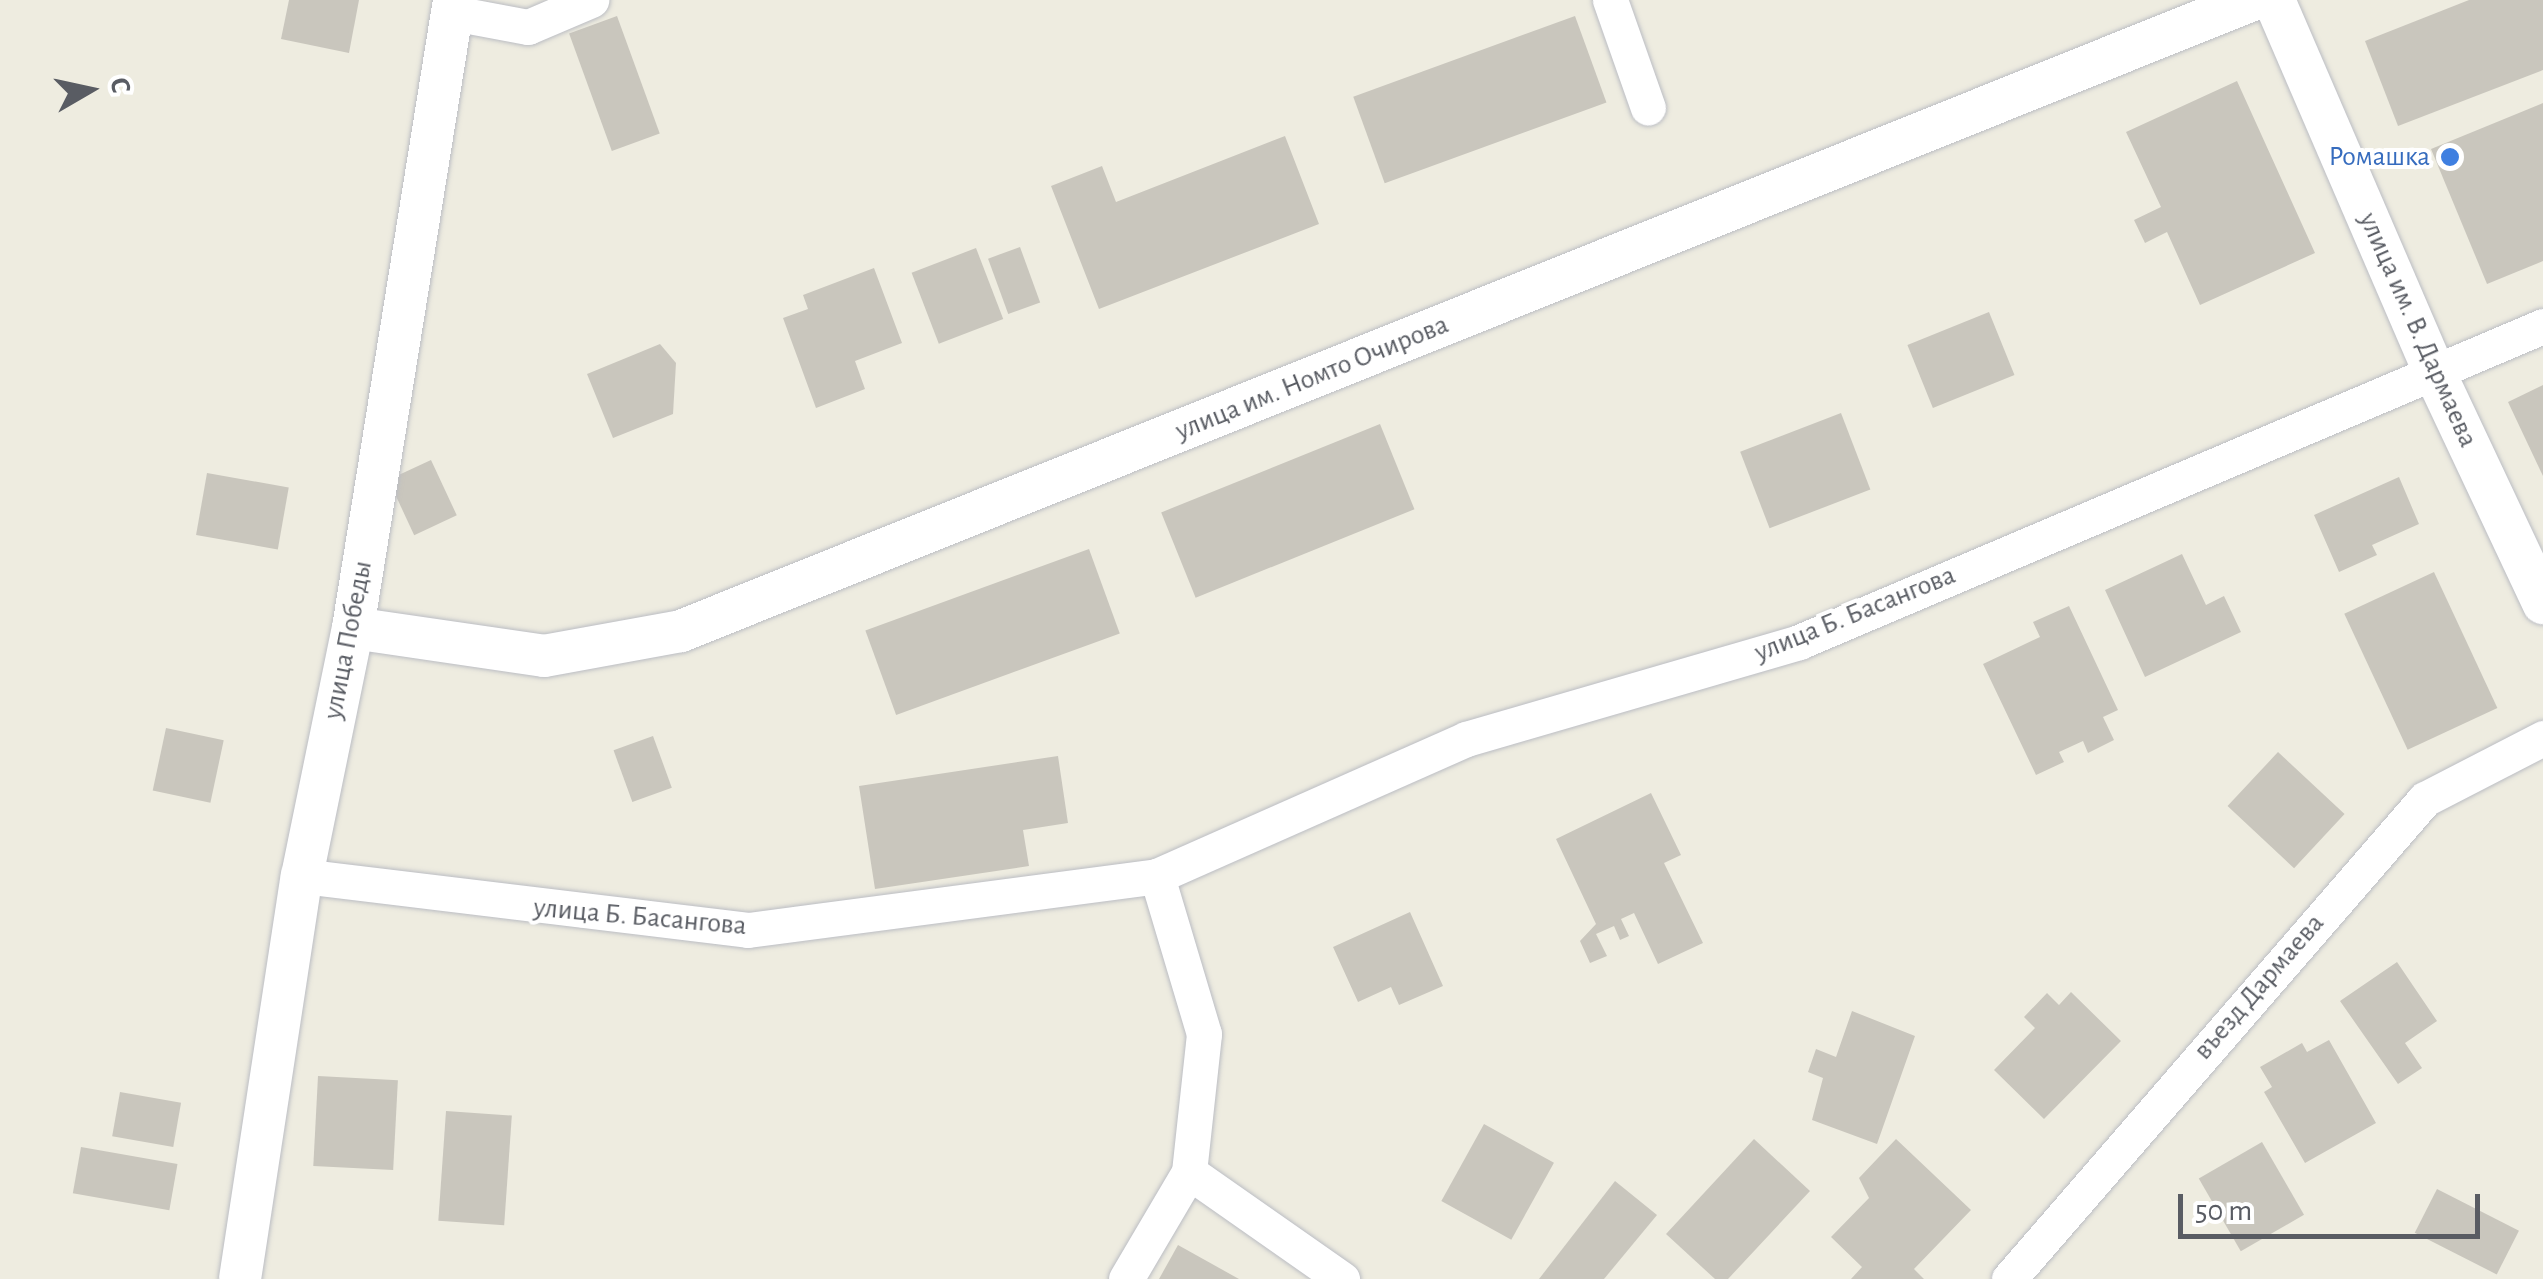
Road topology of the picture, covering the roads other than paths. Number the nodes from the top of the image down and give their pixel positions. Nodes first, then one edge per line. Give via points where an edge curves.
1 (591, 0) edge
2 (1610, 0) edge
3 (2252, 0) edge
4 (2274, 0) edge
5 (454, 6) edge
6 (1648, 108) dead end
7 (2543, 326) edge
8 (2433, 369) junction
9 (2543, 602) edge
10 (352, 628) junction
11 (2543, 738) edge
12 (302, 876) junction
13 (1157, 876) junction
14 (1189, 1172) junction
15 (240, 1279) edge
16 (1126, 1279) edge
17 (1342, 1279) edge
18 (2009, 1279) edge

1 - 5 street via 528,27
2 - 6 street
3 - 10 street, улица им. Номто Очирова via 680,632 544,656
4 - 8 street, улица им. В. Дармаева
5 - 10 street, улица Победы
7 - 8 street, улица Б. Басангова
8 - 9 street, улица им. В. Дармаева
8 - 13 street, улица Б. Басангова via 1799,642 1466,739
10 - 12 street, улица Победы
11 - 18 street, въезд Дармаева via 2425,798
12 - 13 street, улица Б. Басангова via 748,930
12 - 15 street, улица Победы
13 - 14 street via 1204,1034
14 - 16 street
14 - 17 street

